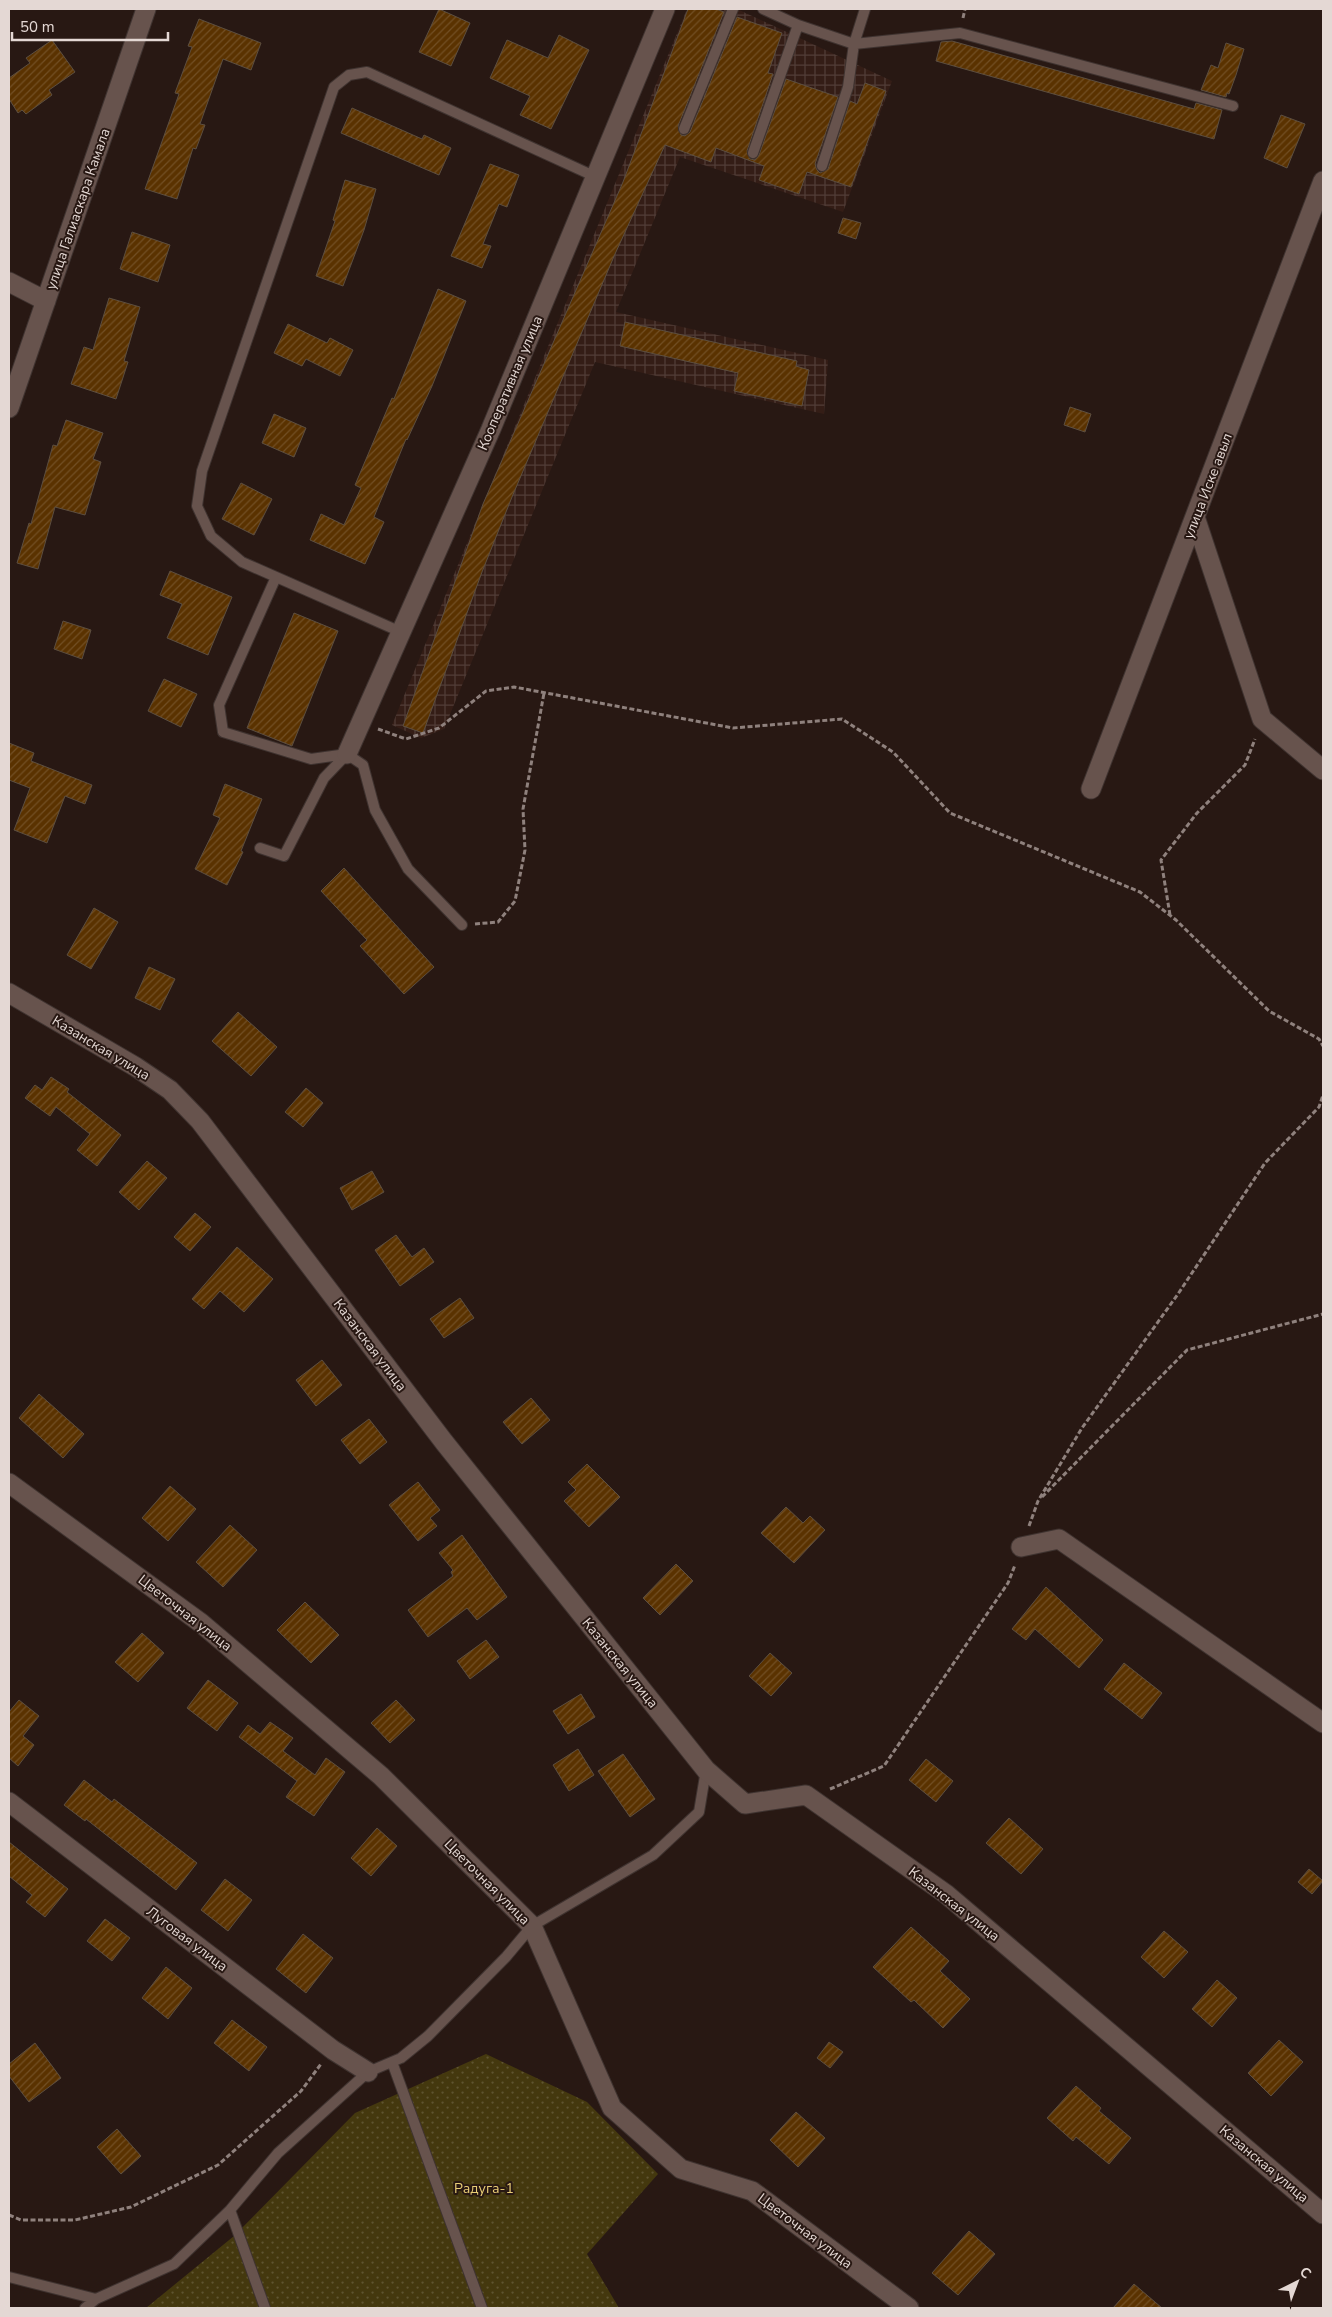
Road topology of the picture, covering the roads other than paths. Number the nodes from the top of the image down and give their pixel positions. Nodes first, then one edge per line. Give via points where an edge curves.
1 (146, 9) edge
2 (665, 9) edge
3 (734, 9) edge
4 (763, 9) edge
5 (865, 9) edge
6 (798, 25) junction
7 (854, 44) junction
8 (1233, 106) dead end
9 (684, 129) dead end
10 (754, 153) dead end
11 (822, 166) dead end
12 (596, 177) junction
13 (1323, 181) edge
14 (9, 282) edge
15 (46, 300) junction
16 (9, 408) edge
17 (1196, 520) junction
18 (276, 577) junction
19 (402, 632) junction
20 (348, 754) junction
21 (1323, 770) edge
22 (1091, 789) dead end
23 (260, 848) dead end
24 (462, 925) road end
25 (9, 993) edge
26 (9, 1482) edge
27 (1021, 1547) road end
28 (1323, 1723) edge
29 (706, 1770) junction
30 (9, 1802) edge
31 (532, 1926) junction
32 (392, 2062) junction
33 (368, 2072) junction
34 (230, 2210) junction
35 (1323, 2214) edge
36 (9, 2277) edge
37 (96, 2299) junction
38 (85, 2308) edge
39 (265, 2308) edge
40 (482, 2308) edge
41 (909, 2308) edge

1 - 15 street, улица Галиаскара Камала
2 - 12 street, Кооперативная улица
3 - 9 lane
4 - 6 lane
5 - 7 lane
6 - 7 lane
6 - 10 lane
7 - 8 lane via 960,33
7 - 11 lane via 848,87
12 - 18 lane via 367,72 349,75 334,88 202,472 197,506 211,536 242,562
12 - 19 street, Кооперативная улица
13 - 17 street, улица Иске авыл
14 - 15 street
15 - 16 street, улица Галиаскара Камала
17 - 21 street via 1262,719
17 - 22 street, улица Иске авыл
18 - 19 lane
18 - 20 lane via 219,705 223,732 311,759
19 - 20 street, Кооперативная улица
20 - 23 lane via 324,778 284,856
20 - 24 lane via 363,766 375,810 408,869
25 - 29 street, Казанская улица via 156,1080 200,1120 444,1442
26 - 31 street, Цветочная улица via 201,1623 381,1776
27 - 28 street via 1058,1538
29 - 31 lane via 699,1812 653,1855
29 - 35 street, Казанская улица via 745,1804 806,1795 946,1894
30 - 33 street, Луговая улица via 332,2050
31 - 32 lane via 448,2018
31 - 41 street, Цветочная улица via 612,2108 681,2169 752,2191
32 - 33 lane
32 - 40 lane
33 - 34 lane via 278,2153
34 - 37 lane via 174,2264
34 - 39 lane
36 - 37 lane
37 - 38 lane

